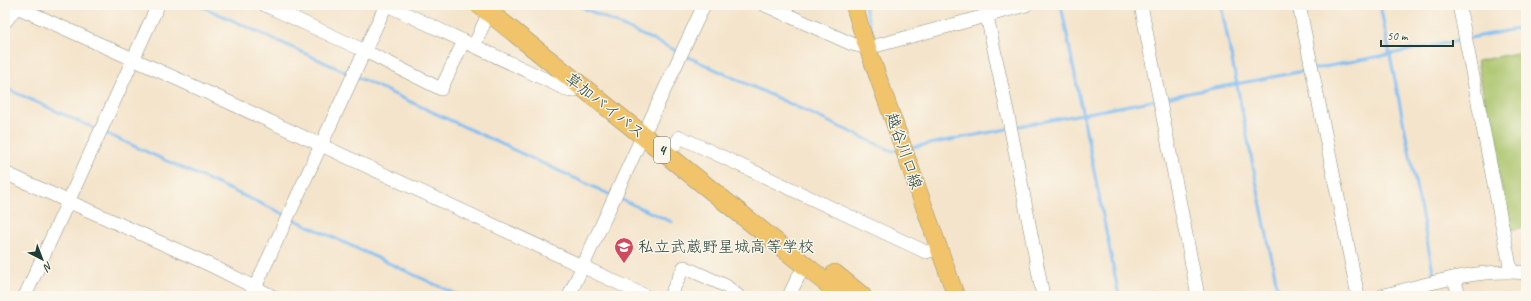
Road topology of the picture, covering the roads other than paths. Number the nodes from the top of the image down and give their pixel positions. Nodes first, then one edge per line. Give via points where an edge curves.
1 (158, 5) edge
2 (265, 5) edge
3 (386, 5) edge
4 (704, 5) edge
5 (765, 5) edge
6 (854, 5) edge
7 (1026, 5) edge
8 (1141, 5) edge
9 (1299, 5) edge
10 (1459, 5) edge
11 (16, 6) edge
12 (490, 7) edge
13 (1004, 8) edge
14 (987, 16) junction
15 (5, 22) edge
16 (469, 44) junction
17 (868, 48) junction
18 (365, 51) junction
19 (544, 57) junction
20 (134, 58) junction
21 (532, 74) junction
22 (580, 85) junction
23 (646, 130) junction
24 (320, 145) junction
25 (675, 145) junction
26 (5, 173) edge
27 (67, 202) junction
28 (938, 248) junction
29 (806, 266) junction
30 (583, 267) junction
31 (1511, 272) junction
32 (1526, 273) edge
33 (1453, 278) junction
34 (252, 292) edge
35 (25, 296) edge
36 (272, 296) edge
37 (569, 296) edge
38 (646, 296) edge
39 (670, 296) edge
40 (738, 296) edge
41 (789, 296) edge
42 (843, 296) edge
43 (862, 296) edge
44 (956, 296) edge
45 (1043, 296) edge
46 (1198, 296) edge
47 (1358, 296) edge
48 (1381, 296) edge
49 (1460, 296) edge

1 - 20 street
2 - 18 street
3 - 16 street
3 - 18 street
4 - 23 street
5 - 17 street via 852,44
6 - 17 main road, 越谷川口線
7 - 13 street
8 - 46 street
9 - 47 street
10 - 31 street
11 - 15 street
11 - 20 street
12 - 16 street
12 - 19 highway, 草加バイパス / 4
12 - 23 highway, 草加バイパス / 4
13 - 14 street
14 - 17 street
14 - 45 street
16 - 18 street via 442,89
16 - 21 street
17 - 28 main road, 越谷川口線
18 - 24 street
19 - 21 street
19 - 22 highway, 草加バイパス / 4
20 - 24 street
20 - 27 street
21 - 22 street via 570,91
22 - 23 highway, 草加バイパス / 4
23 - 25 highway, 草加バイパス / 4
23 - 29 highway, 草加バイパス / 4
23 - 30 street
24 - 30 street
24 - 34 street
25 - 28 street via 680,137 926,252
25 - 43 highway, 草加バイパス / 4
26 - 27 street
27 - 34 street via 206,263
27 - 35 street
28 - 44 main road, 越谷川口線
29 - 41 street
29 - 42 highway, 草加バイパス / 4
30 - 37 street
30 - 38 street
31 - 32 street
31 - 33 street
33 - 48 street
33 - 49 street
34 - 36 street
39 - 40 street via 684,267 726,286

